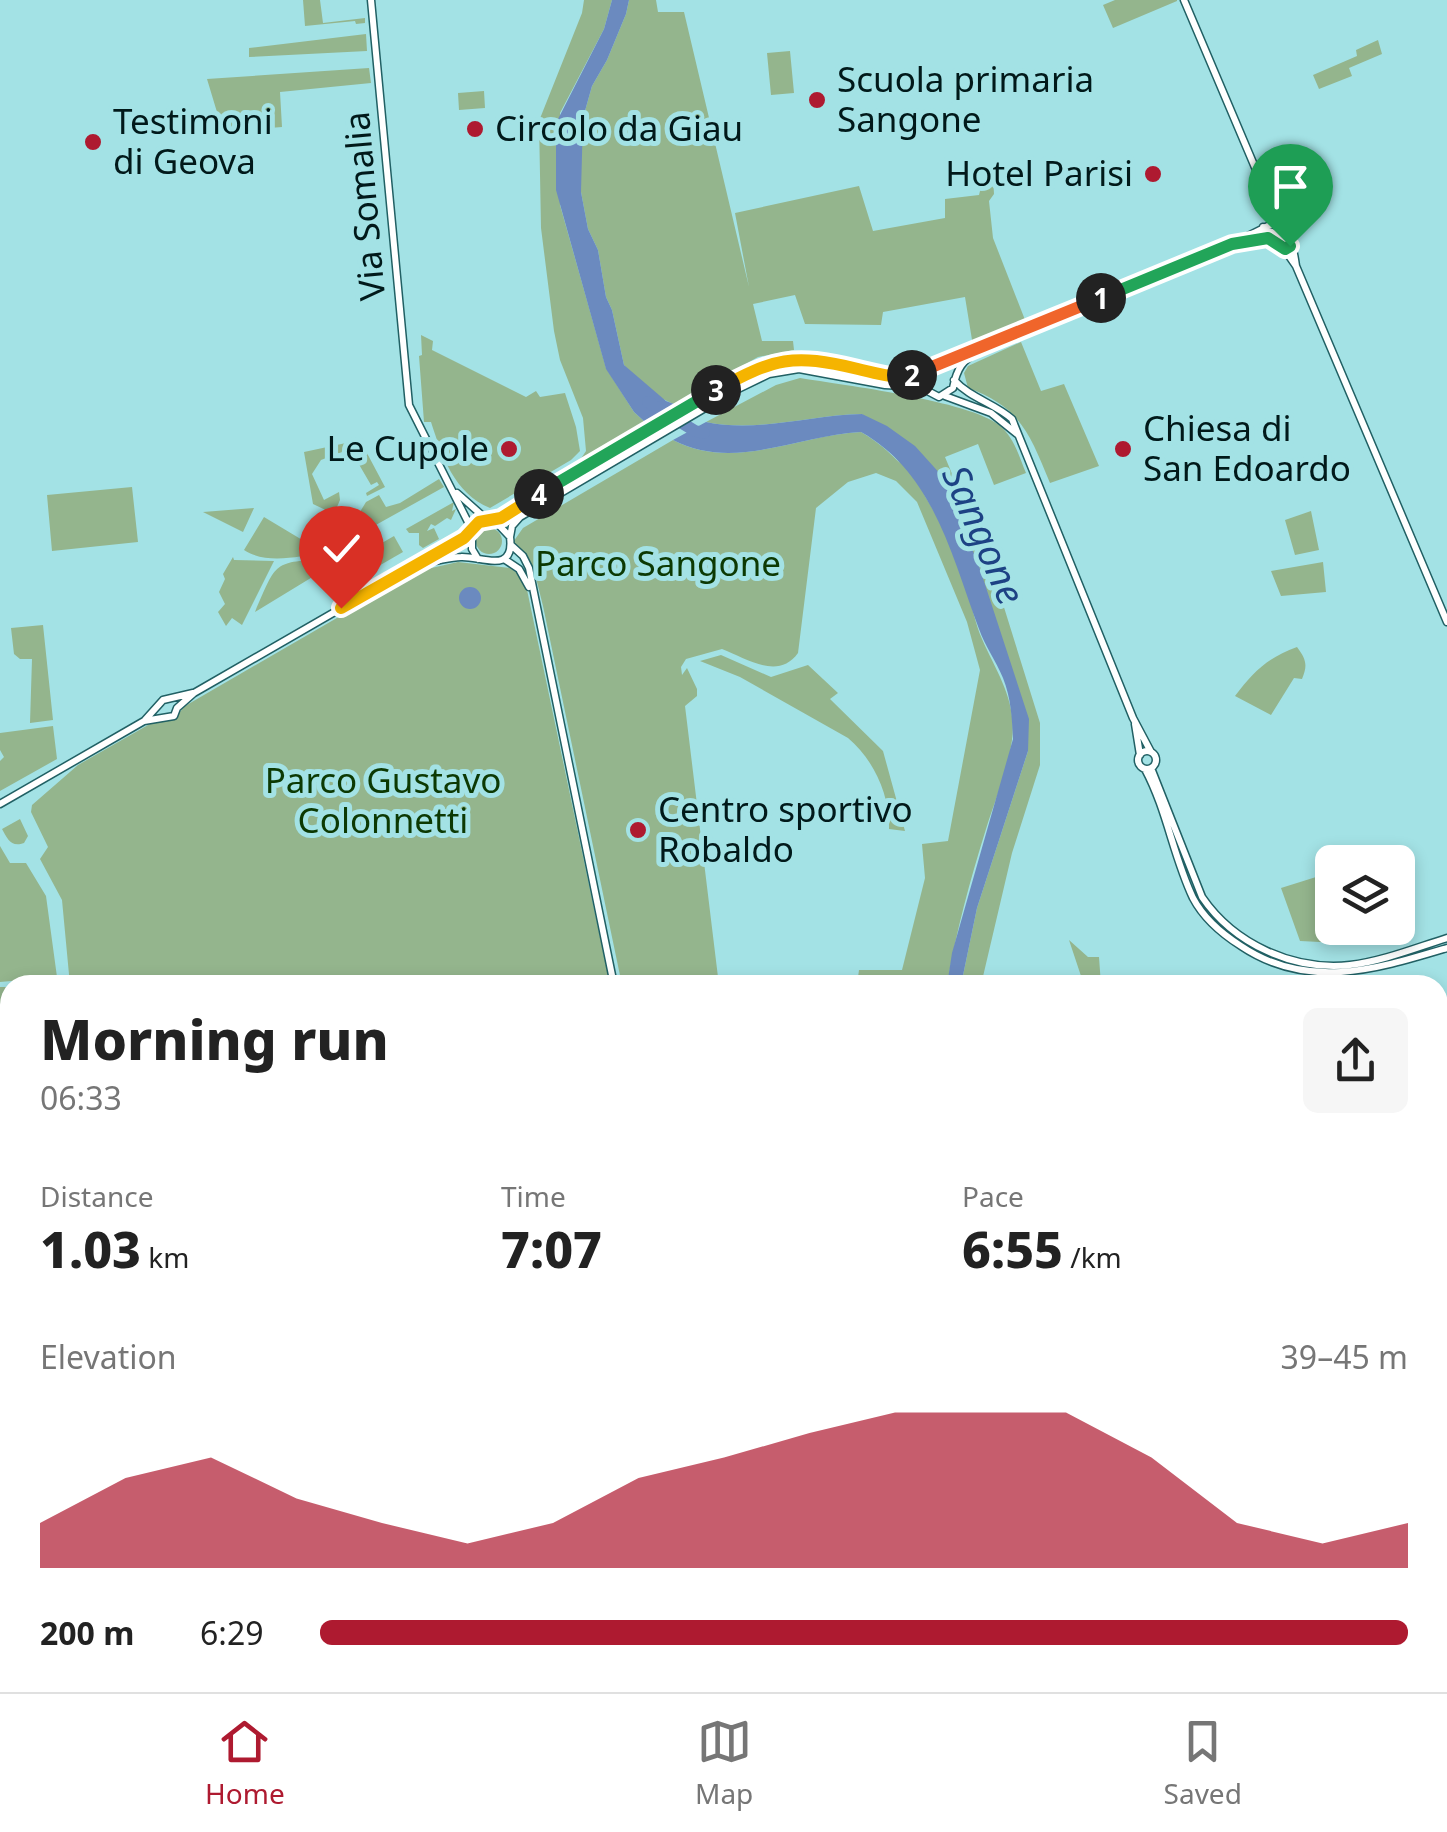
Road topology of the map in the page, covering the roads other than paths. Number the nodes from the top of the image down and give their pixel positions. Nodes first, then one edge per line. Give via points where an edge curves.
1 (371, 0) edge
2 (1184, 0) edge
3 (1269, 202) junction
4 (1264, 227) junction
5 (1280, 227) junction
6 (1268, 238) junction
7 (1292, 243) junction
8 (1232, 244) junction
9 (1285, 249) junction
10 (1296, 266) junction
11 (987, 346) junction
12 (932, 368) junction
13 (954, 378) junction
14 (927, 390) junction
15 (944, 396) junction
16 (1023, 441) junction
17 (453, 488) junction
18 (490, 520) junction
19 (471, 532) junction
20 (510, 541) junction
21 (504, 558) junction
22 (478, 559) junction
23 (422, 563) junction
24 (534, 602) junction
25 (1447, 622) edge
26 (194, 692) junction
27 (171, 700) junction
28 (159, 706) junction
29 (178, 708) junction
30 (164, 717) junction
31 (1134, 718) junction
32 (144, 721) junction
33 (1151, 752) junction
34 (1140, 754) junction
35 (1148, 768) junction
36 (0, 804) edge
37 (1447, 938) edge
38 (1447, 948) edge
39 (612, 975) edge

1 - 17 street, Via Somalia via 409,405
2 - 3 street
3 - 4 street
3 - 5 street
4 - 5 street
4 - 6 street
4 - 8 street
5 - 7 street
6 - 8 street
6 - 9 street
7 - 9 street
7 - 10 street
8 - 11 street
9 - 10 street
10 - 25 street
11 - 12 street
11 - 13 street via 965,360
12 - 13 street via 948,369
12 - 14 street via 924,378
12 - 18 street via 896,377 824,361 777,361
13 - 15 street
13 - 16 street via 967,392 996,404
14 - 15 street
14 - 20 street via 813,370 756,379 520,517
15 - 16 street via 991,412
16 - 31 street
17 - 18 street
17 - 19 street, Via Somalia
18 - 19 street
18 - 20 street
19 - 22 street
19 - 23 street
20 - 21 street
20 - 24 street via 530,568
21 - 22 street
21 - 24 street via 519,569
22 - 23 street
23 - 26 street
24 - 39 street
26 - 27 street
26 - 29 street
27 - 28 street
27 - 29 street
28 - 30 street
28 - 32 street
29 - 30 street
30 - 32 street
31 - 33 street
31 - 34 street
32 - 36 street
33 - 34 street
33 - 35 street via 1156,759
34 - 35 street via 1138,763
35 - 37 street via 1202,897 1253,944 1330,966 1374,961
35 - 38 street via 1195,901 1249,952 1284,967 1334,974

